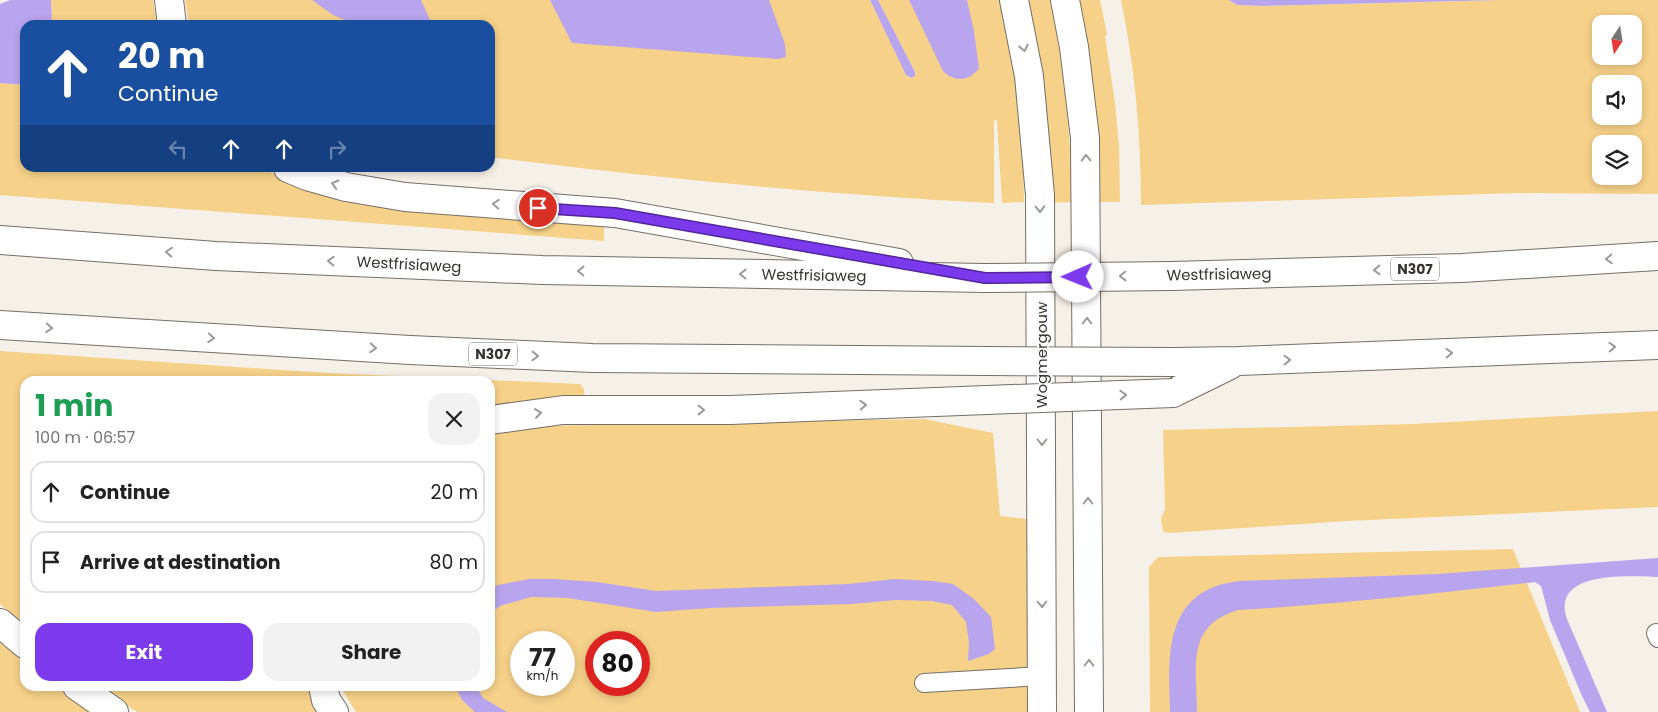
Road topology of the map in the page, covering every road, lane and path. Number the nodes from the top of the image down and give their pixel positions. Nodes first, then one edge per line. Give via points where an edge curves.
1 (169, 0) edge
2 (1014, 0) edge
3 (1064, 0) edge
4 (171, 20) edge
5 (298, 172) edge
6 (0, 240) edge
7 (1658, 256) edge
8 (985, 278) junction
9 (0, 325) edge
10 (1658, 345) edge
11 (1238, 362) junction
12 (495, 419) edge
13 (0, 623) edge
14 (20, 640) edge
15 (1042, 676) junction
16 (924, 683) dead end
17 (85, 691) edge
18 (324, 691) edge
19 (114, 712) edge
20 (334, 712) edge
21 (1042, 712) edge
22 (1089, 712) edge

1 - 4 main road
2 -> 15 main road, Wogmergouw via 1029,76 1040,195
22 -> 3 main road via 1085,138 1074,47
8 -> 5 main road, N307 via 615,213 405,197 346,187
8 -> 6 main road, Westfrisiaweg / N307 via 542,270 216,256
7 -> 8 main road, Westfrisiaweg / N307, bridge via 1462,268
9 -> 11 main road, N307, bridge via 592,358
11 -> 10 main road, N307
12 -> 11 main road, N307, bridge via 563,410 730,410 1172,394
13 - 14 main road
15 - 16 lane
15 - 21 main road, Wogmergouw
17 - 19 main road
18 - 20 main road

